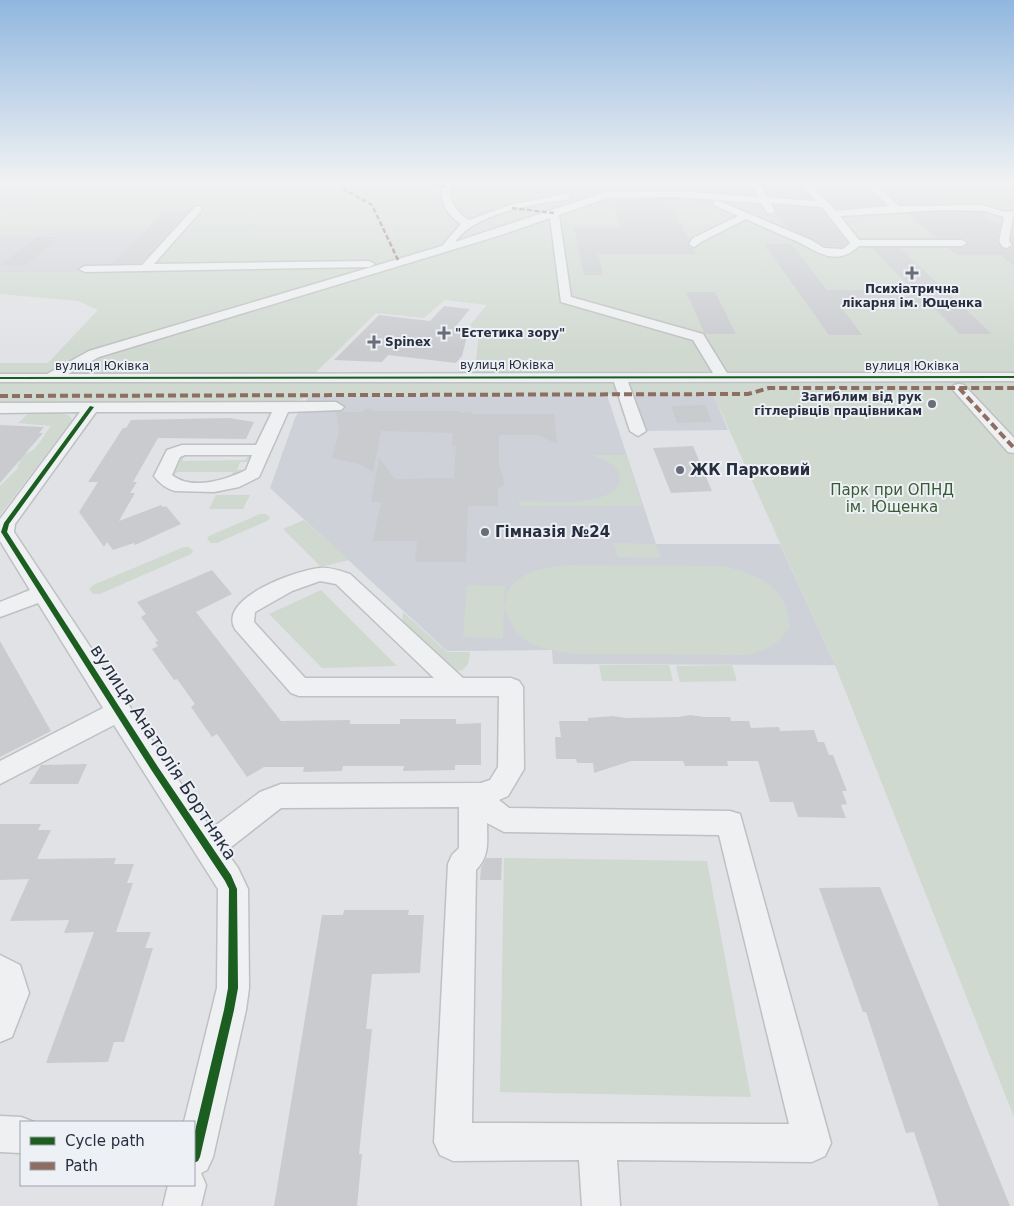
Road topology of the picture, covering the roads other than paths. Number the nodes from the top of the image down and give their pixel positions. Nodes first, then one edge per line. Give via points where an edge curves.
1 (172, 237) edge
2 (454, 237) edge
3 (479, 237) edge
4 (557, 237) edge
5 (702, 237) edge
6 (795, 237) edge
7 (852, 237) edge
8 (1005, 237) edge
9 (856, 243) junction
10 (962, 243) dead end
11 (694, 244) dead end
12 (1007, 245) dead end
13 (446, 248) junction
14 (366, 267) junction
15 (145, 268) junction
16 (85, 269) dead end
17 (619, 376) junction
18 (722, 376) junction
19 (1014, 377) edge
20 (0, 378) edge
21 (49, 378) junction
22 (959, 388) dead end
23 (92, 407) junction
24 (282, 407) junction
25 (336, 407) dead end
26 (0, 408) edge
27 (638, 431) dead end
28 (1014, 448) edge
29 (262, 450) junction
30 (2, 535) edge
31 (42, 593) junction
32 (0, 610) edge
33 (458, 687) junction
34 (118, 712) junction
35 (0, 773) edge
36 (473, 795) junction
37 (208, 848) junction
38 (0, 970) edge
39 (0, 1025) edge
40 (0, 1134) edge
41 (20, 1135) edge
42 (597, 1141) junction
43 (196, 1142) edge
44 (187, 1186) edge
45 (182, 1206) edge
46 (602, 1206) edge

1 - 15 street
2 - 13 street
3 - 13 street
4 - 18 street via 565,299 698,337
5 - 11 street
6 - 9 street via 827,253 846,252
7 - 9 street
8 - 12 street
9 - 10 street
13 - 14 street via 393,264
14 - 15 street
14 - 21 street via 94,354
15 - 16 street
17 - 18 street, вулиця Юківка
17 - 21 street, вулиця Юківка
17 - 27 street
18 - 19 street, вулиця Юківка
20 - 21 street, вулиця Юківка
22 - 28 street
23 - 24 street
23 - 26 street
23 - 30 street, вулиця Анатолія Бортняка via 6,524
24 - 25 street
24 - 29 street
29 - 29 street via 182,450 173,454 163,476 175,486 214,487 233,483 253,473
30 - 31 street, вулиця Анатолія Бортняка
31 - 32 street
31 - 34 street, вулиця Анатолія Бортняка
33 - 33 street via 334,574 315,574 251,604 245,610 244,624 299,687
33 - 36 street via 511,687 511,769 499,788 483,795
34 - 35 street
34 - 37 street, вулиця Анатолія Бортняка
36 - 37 street via 281,796 270,800
36 - 42 street via 472,854 462,864 453,1142
36 - 42 street via 504,820 730,823 812,1143
37 - 43 street, вулиця Анатолія Бортняка via 233,889 232,988 230,1010
38 - 39 street via 9,976 13,993
40 - 41 street
42 - 46 street
44 - 45 street

